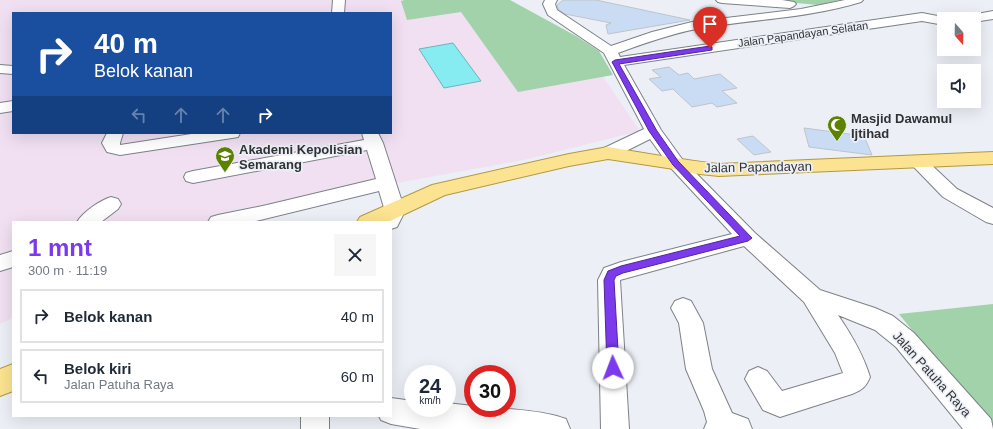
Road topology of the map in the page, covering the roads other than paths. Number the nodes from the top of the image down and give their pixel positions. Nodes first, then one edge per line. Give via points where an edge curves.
1 (339, 0) edge
2 (551, 0) edge
3 (722, 0) edge
4 (857, 0) edge
5 (835, 8) junction
6 (338, 12) edge
7 (993, 15) edge
8 (981, 17) edge
9 (937, 20) edge
10 (613, 57) junction
11 (0, 69) edge
12 (12, 70) edge
13 (12, 106) edge
14 (0, 108) edge
15 (653, 131) junction
16 (115, 134) edge
17 (225, 134) edge
18 (372, 138) edge
19 (608, 153) junction
20 (993, 158) edge
21 (918, 162) junction
22 (676, 163) junction
23 (193, 177) dead end
24 (385, 182) junction
25 (111, 204) dead end
26 (393, 216) edge
27 (993, 217) edge
28 (88, 221) edge
29 (223, 221) edge
30 (372, 221) edge
31 (748, 238) junction
32 (12, 259) edge
33 (0, 263) edge
34 (812, 296) junction
35 (683, 308) dead end
36 (12, 377) edge
37 (758, 379) dead end
38 (0, 383) edge
39 (392, 411) edge
40 (315, 417) edge
41 (456, 423) edge
42 (726, 427) edge
43 (315, 429) edge
44 (556, 429) edge
45 (615, 429) edge
46 (981, 429) edge

1 - 6 street
2 - 10 street via 549,4 552,12
3 - 5 street
4 - 5 street
5 - 10 street via 702,24 655,35
7 - 8 street
9 - 10 street, Jalan Papandayan Selatan via 915,18
10 - 15 street, Jalan Patuha Raya
11 - 12 street
13 - 14 street
15 - 19 street
15 - 22 street, Jalan Patuha Raya
16 - 17 street via 113,148 120,150
18 - 23 street
18 - 24 street
19 - 22 main road, Jalan Papandayan
19 - 26 main road, Jalan Papandayan via 439,190
20 - 21 main road, Jalan Papandayan
21 - 22 main road, Jalan Papandayan via 719,170
21 - 27 street via 950,193
22 - 31 street, Jalan Patuha Raya
24 - 26 street
24 - 29 street
25 - 28 street
26 - 30 main road, Jalan Papandayan
31 - 34 street, Jalan Patuha Raya
31 - 45 street via 612,274 609,280
32 - 33 street
34 - 37 street via 842,343 857,377 852,382 780,404 773,401
34 - 46 street, Jalan Patuha Raya via 884,323 905,340
35 - 42 street via 691,324 699,368
36 - 38 main road
39 - 41 street
40 - 43 street
41 - 44 street

